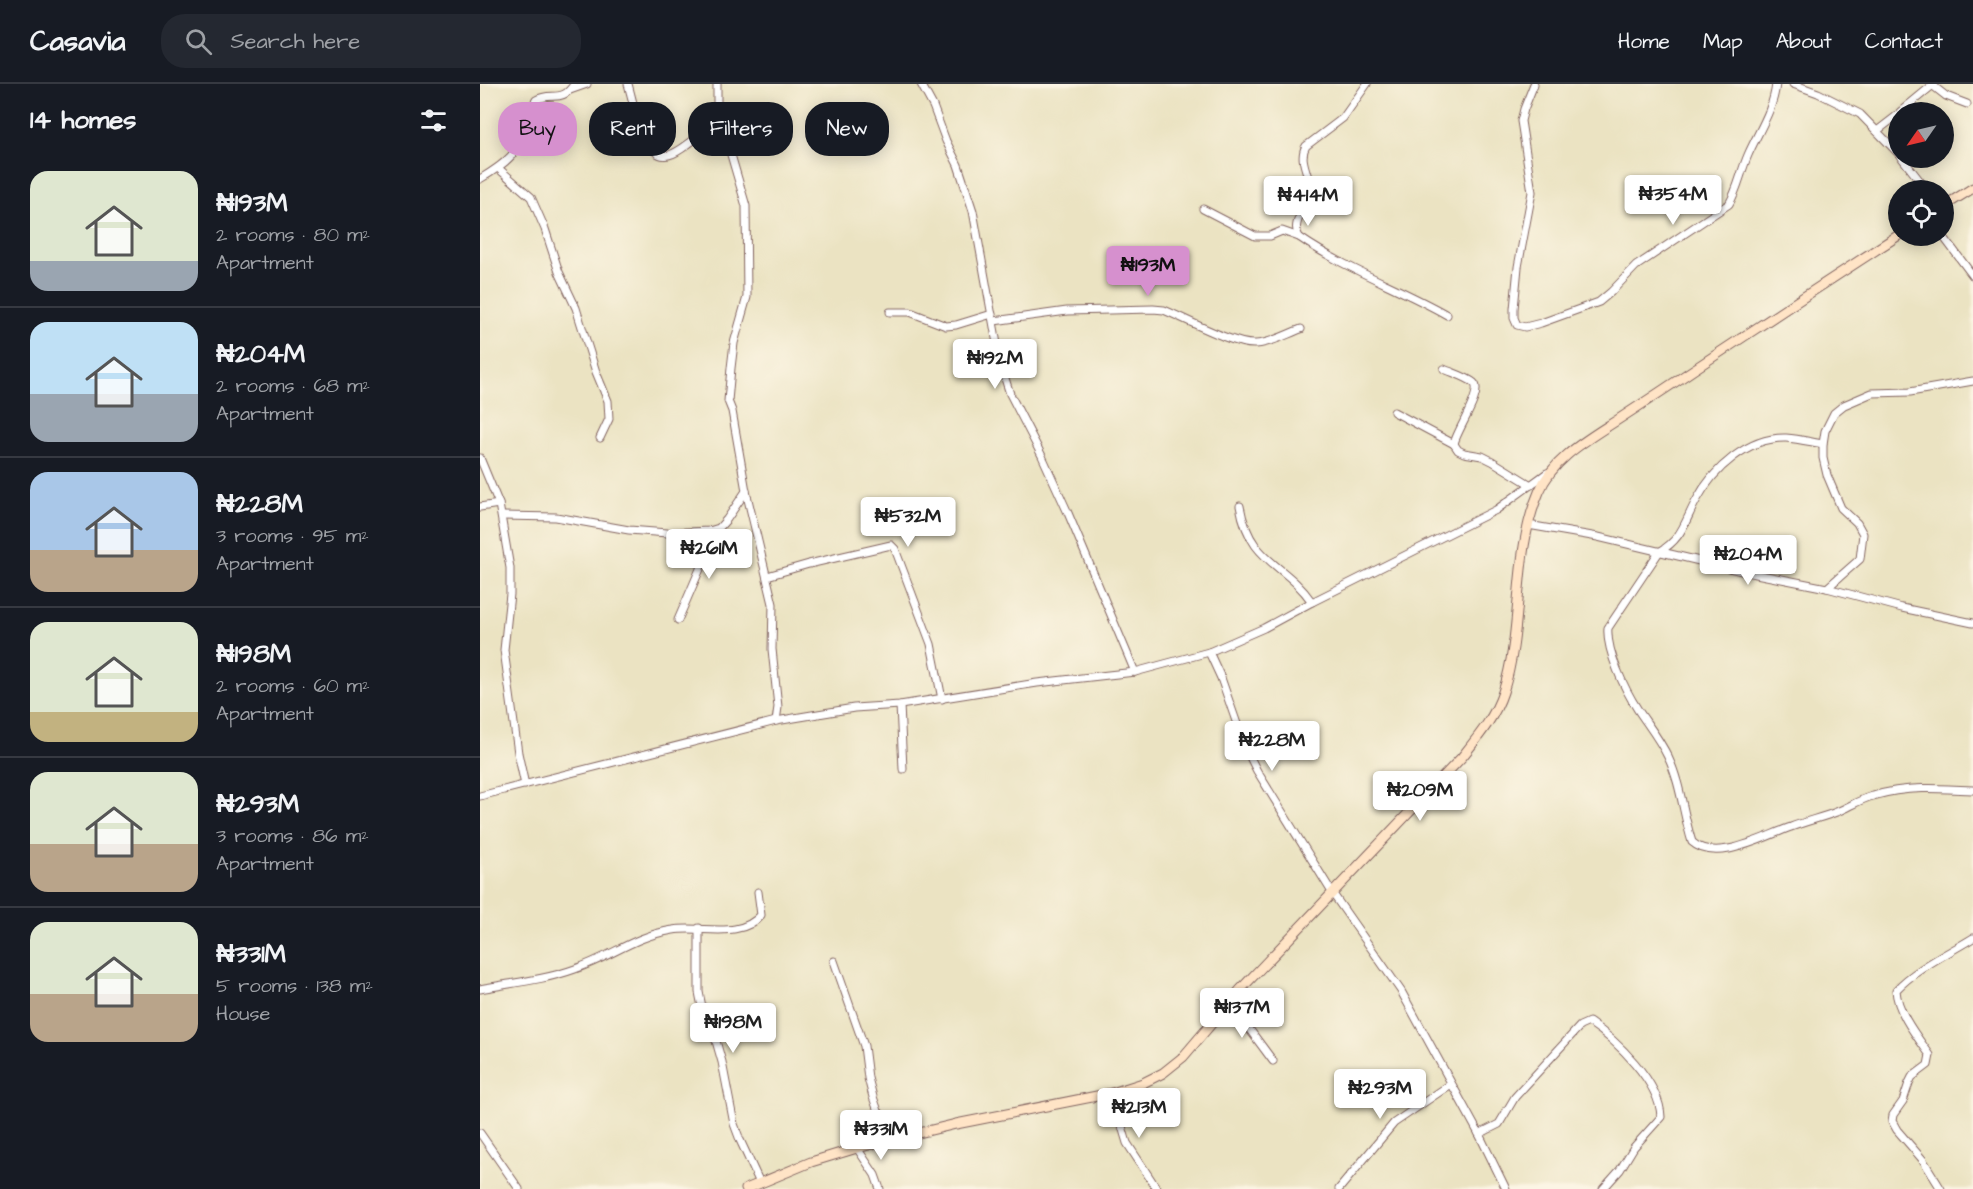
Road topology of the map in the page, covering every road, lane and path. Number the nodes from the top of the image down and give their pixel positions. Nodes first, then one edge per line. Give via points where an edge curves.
1 (587, 84) edge
2 (628, 84) edge
3 (717, 84) edge
4 (921, 84) edge
5 (1366, 84) edge
6 (1534, 84) edge
7 (1776, 84) edge
8 (1793, 84) edge
9 (1933, 85) edge
10 (572, 87) edge
11 (717, 102) edge
12 (1913, 102) edge
13 (1967, 104) dead end
14 (1888, 122) edge
15 (1877, 131) junction
16 (1888, 142) edge
17 (688, 144) edge
18 (732, 156) edge
19 (498, 168) junction
20 (1910, 168) edge
21 (480, 179) edge
22 (1919, 180) edge
23 (1973, 188) edge
24 (1954, 200) edge
25 (1203, 209) dead end
26 (1299, 237) junction
27 (1888, 242) edge
28 (1950, 246) edge
29 (1973, 276) edge
30 (890, 312) dead end
31 (1447, 315) dead end
32 (993, 318) junction
33 (1301, 329) dead end
34 (1444, 369) dead end
35 (1973, 381) edge
36 (1394, 412) dead end
37 (600, 438) dead end
38 (1454, 444) junction
39 (1823, 444) junction
40 (480, 458) edge
41 (1554, 468) junction
42 (1531, 485) junction
43 (746, 491) junction
44 (499, 504) junction
45 (1240, 506) dead end
46 (480, 507) edge
47 (502, 516) junction
48 (1528, 525) junction
49 (709, 531) junction
50 (1659, 552) junction
51 (767, 576) junction
52 (1827, 588) junction
53 (1312, 602) junction
54 (678, 620) dead end
55 (1973, 623) edge
56 (1209, 652) junction
57 (1135, 672) junction
58 (942, 699) junction
59 (900, 705) junction
60 (776, 721) junction
61 (903, 769) dead end
62 (525, 785) junction
63 (1973, 790) edge
64 (480, 796) edge
65 (758, 892) dead end
66 (1334, 894) junction
67 (699, 928) junction
68 (1973, 938) edge
69 (834, 961) dead end
70 (480, 989) edge
71 (1230, 1003) junction
72 (1273, 1061) dead end
73 (1451, 1084) junction
74 (1112, 1093) junction
75 (480, 1133) edge
76 (1479, 1134) junction
77 (901, 1136) junction
78 (857, 1148) junction
79 (760, 1183) junction
80 (519, 1189) edge
81 (746, 1189) edge
82 (880, 1189) edge
83 (1157, 1189) edge
84 (1339, 1189) edge
85 (1506, 1189) edge
86 (1603, 1189) edge
87 (1941, 1189) edge

1 - 10 street
2 - 17 street via 636,114 654,152 670,155
3 - 11 street
4 - 32 street via 974,211
5 - 26 street via 1343,118 1303,151 1311,190 1295,226
6 - 7 street via 1521,121 1532,192 1514,309 1514,318 1521,327 1599,302 1636,266 1729,204 1768,119
8 - 15 street via 1860,114
9 - 12 street
9 - 13 street via 1946,96
10 - 19 street via 561,96 536,100 514,154
14 - 15 street
15 - 16 street
18 - 43 street via 746,206 747,297 734,344 728,400
19 - 21 street
19 - 37 street via 531,197 576,308 608,401 609,419
20 - 22 street
23 - 24 main road
25 - 26 street via 1255,236 1282,231
26 - 31 street via 1331,258
27 - 41 main road via 1570,452
28 - 29 street
30 - 32 street via 910,312 946,326
32 - 33 street via 1066,311 1164,310 1254,344
32 - 57 street via 1010,394 1068,513
34 - 38 street via 1473,382 1478,392
35 - 39 street via 1910,392 1872,393 1855,399 1834,413
36 - 38 street
38 - 42 street via 1458,450 1482,456
39 - 50 street via 1784,438 1746,448 1710,480 1678,537
39 - 52 street via 1835,497 1863,534 1860,559
40 - 44 street
41 - 42 street
41 - 48 main road via 1538,492
42 - 53 street via 1496,510
43 - 49 street via 719,528
43 - 51 street
44 - 46 street
44 - 47 street
45 - 53 street via 1249,538 1257,549 1303,589
47 - 49 street via 556,517 667,533
47 - 62 street via 511,581 504,650
48 - 50 street
48 - 66 main road via 1512,656 1502,694 1486,728
49 - 54 street via 703,562
50 - 52 street
50 - 63 street via 1608,628 1607,636 1628,693 1667,755 1687,828 1697,847 1729,849 1749,844 1871,796 1928,788
51 - 58 street via 891,545 931,644
51 - 60 street via 773,604
52 - 55 street
53 - 56 street
56 - 57 street
56 - 66 street via 1257,771
57 - 58 street
58 - 59 street
59 - 60 street
59 - 61 street
60 - 62 street
62 - 64 street
65 - 67 street via 761,915 755,922 725,930
66 - 71 main road
66 - 73 street via 1401,992
67 - 70 street via 655,933 575,969
67 - 79 street via 699,992 722,1062 734,1124
68 - 87 street via 1896,990 1906,1018 1930,1061 1912,1077 1893,1115 1893,1126 1923,1160
69 - 77 street via 864,1046 878,1111
71 - 72 street
71 - 74 main road via 1184,1057 1163,1074
73 - 76 street
73 - 84 street via 1394,1123
74 - 77 main road
74 - 83 street via 1127,1143
75 - 80 street
76 - 85 street
76 - 86 street via 1498,1124 1515,1098 1580,1026 1589,1022 1652,1084 1661,1108 1661,1117
77 - 78 main road
78 - 79 main road
78 - 82 street
79 - 81 main road

